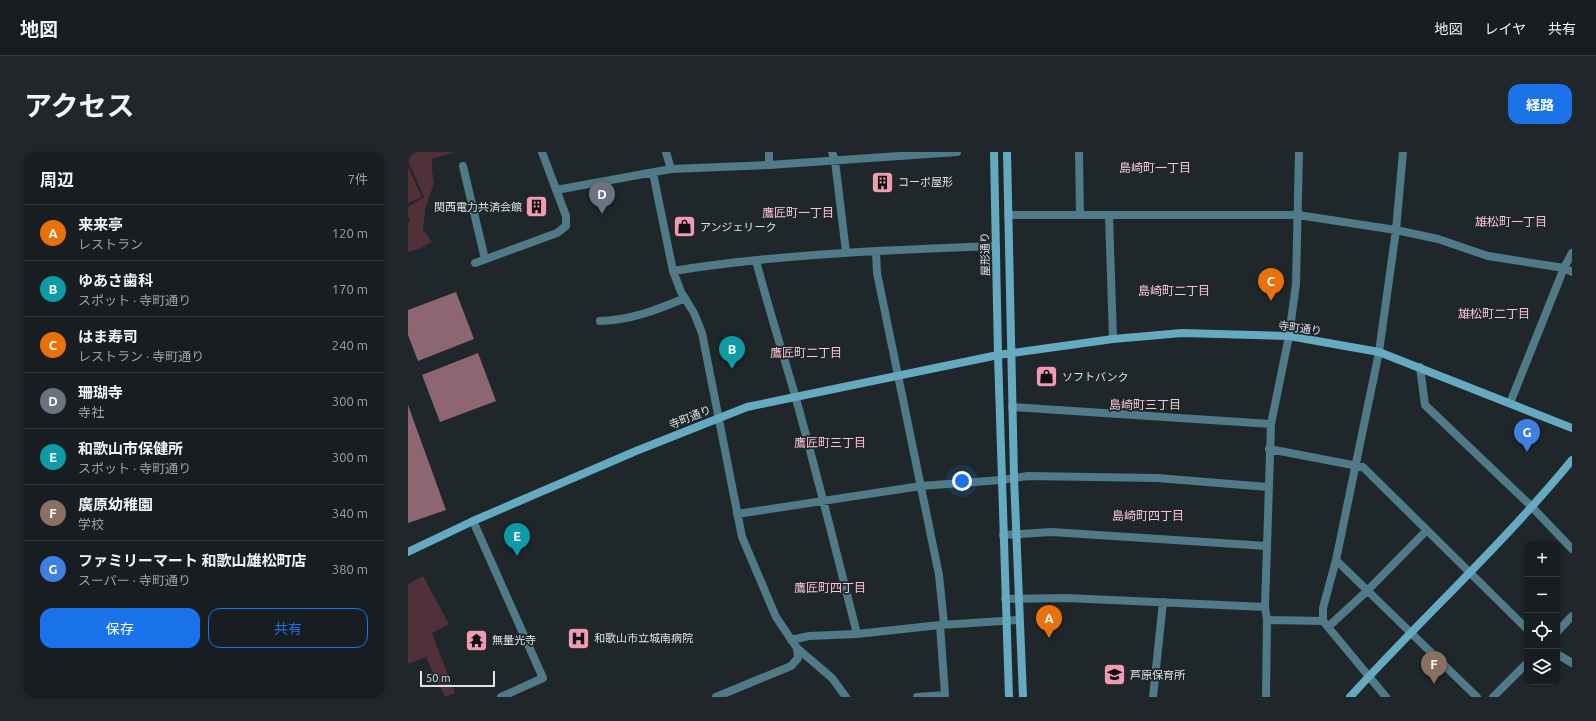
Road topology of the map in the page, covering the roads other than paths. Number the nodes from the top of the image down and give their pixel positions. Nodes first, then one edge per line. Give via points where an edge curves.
1 (542, 152) edge
2 (666, 152) edge
3 (769, 152) edge
4 (832, 152) edge
5 (957, 152) edge
6 (994, 152) edge
7 (1007, 152) edge
8 (1079, 152) edge
9 (1299, 152) edge
10 (1403, 152) edge
11 (835, 161) junction
12 (769, 165) junction
13 (463, 166) dead end
14 (671, 169) junction
15 (653, 173) junction
16 (556, 190) junction
17 (1008, 215) junction
18 (1080, 215) junction
19 (1109, 215) junction
20 (1298, 215) junction
21 (1396, 230) junction
22 (996, 246) junction
23 (876, 251) junction
24 (846, 252) junction
25 (1572, 253) edge
26 (485, 259) junction
27 (756, 261) junction
28 (475, 263) dead end
29 (1564, 268) junction
30 (672, 271) junction
31 (1572, 272) edge
32 (685, 298) junction
33 (600, 321) dead end
34 (1289, 336) junction
35 (1113, 339) junction
36 (1379, 352) junction
37 (1011, 353) junction
38 (998, 355) junction
39 (1420, 367) junction
40 (898, 375) junction
41 (795, 396) junction
42 (1510, 403) junction
43 (1012, 407) junction
44 (718, 418) junction
45 (1270, 424) junction
46 (1572, 428) edge
47 (1269, 449) junction
48 (1572, 460) edge
49 (1355, 466) junction
50 (1014, 477) junction
51 (1001, 480) junction
52 (921, 486) junction
53 (1268, 487) junction
54 (823, 500) junction
55 (1531, 506) junction
56 (737, 514) junction
57 (473, 521) junction
58 (1427, 530) junction
59 (1016, 534) junction
60 (1003, 535) junction
61 (1267, 546) junction
62 (1572, 549) edge
63 (408, 552) edge
64 (1336, 560) junction
65 (1470, 572) junction
66 (1367, 591) junction
67 (1005, 599) junction
68 (1018, 599) junction
69 (1163, 602) junction
70 (1265, 607) junction
71 (1572, 616) edge
72 (1019, 620) junction
73 (1267, 620) junction
74 (1006, 621) junction
75 (1326, 624) junction
76 (942, 625) junction
77 (1524, 626) edge
78 (1560, 629) edge
79 (1411, 633) junction
80 (857, 634) junction
81 (791, 640) junction
82 (798, 648) junction
83 (1560, 656) edge
84 (1572, 663) edge
85 (1524, 666) edge
86 (1369, 677) junction
87 (501, 697) edge
88 (716, 697) edge
89 (846, 697) edge
90 (917, 697) edge
91 (1009, 697) edge
92 (1022, 697) edge
93 (1153, 697) edge
94 (1266, 697) edge
95 (1350, 697) edge
96 (1386, 697) edge
97 (1477, 697) edge
98 (1493, 697) edge

1 - 16 street
2 - 14 street
3 - 12 street
4 - 11 street
5 - 11 street
6 - 22 street, 屋形通り
7 - 17 street
8 - 18 street
9 - 20 street
10 - 21 street
11 - 12 street
11 - 24 street
12 - 14 street
13 - 26 street
14 - 15 street
15 - 16 street
15 - 30 street
16 - 26 street via 566,216 566,226 556,233
17 - 18 street
17 - 37 street
18 - 19 street
19 - 20 street
19 - 35 street
20 - 21 street
20 - 34 street via 1296,284
21 - 29 street via 1438,239 1488,256
21 - 36 street
22 - 23 street
22 - 38 street, 屋形通り
23 - 24 street
23 - 40 street via 877,272
24 - 27 street
25 - 29 street
26 - 28 street
27 - 30 street
27 - 41 street
29 - 31 street
29 - 42 street
30 - 32 street
32 - 33 street via 637,316
32 - 44 street via 702,333
34 - 35 street, 寺町通り via 1182,333
34 - 36 street, 寺町通り
34 - 45 street
35 - 37 street, 寺町通り
36 - 39 street, 寺町通り
36 - 49 street
37 - 38 street, 寺町通り
37 - 43 street
38 - 40 street, 寺町通り
38 - 51 street, 屋形通り
39 - 42 street, 寺町通り
39 - 55 street via 1425,405
40 - 41 street, 寺町通り
40 - 52 street
41 - 44 street, 寺町通り via 747,407
41 - 54 street
42 - 46 street, 寺町通り
43 - 45 street
43 - 50 street
44 - 56 street
44 - 57 street, 寺町通り
45 - 47 street
47 - 49 street
47 - 53 street
48 - 55 street
49 - 58 street via 1363,467
49 - 64 street
50 - 51 street
50 - 53 street via 1157,478
50 - 59 street
51 - 52 street
51 - 60 street, 屋形通り
52 - 54 street
52 - 76 street via 939,575
53 - 61 street
54 - 56 street
54 - 80 street
55 - 62 street
55 - 65 street
56 - 81 street via 742,537 776,617
57 - 63 street, 寺町通り
57 - 87 street via 542,678
58 - 65 street
58 - 66 street
59 - 60 street
59 - 61 street via 1051,532
59 - 68 street
60 - 67 street, 屋形通り
61 - 70 street
64 - 66 street
64 - 75 street via 1323,608
65 - 77 street
65 - 79 street
66 - 75 street
66 - 79 street
67 - 68 street
67 - 74 street, 屋形通り
68 - 69 street via 1067,598
68 - 72 street
69 - 70 street
69 - 93 street
70 - 73 street
71 - 78 street
72 - 74 street
72 - 92 street
73 - 75 street
73 - 94 street
74 - 76 street
74 - 91 street, 屋形通り
75 - 86 street
76 - 80 street
76 - 90 street via 945,695
79 - 86 street
79 - 97 street
80 - 81 street via 809,636
81 - 82 street
82 - 88 street via 798,658 791,666
82 - 89 street via 832,678
83 - 84 street
85 - 98 street
86 - 95 street
86 - 96 street

